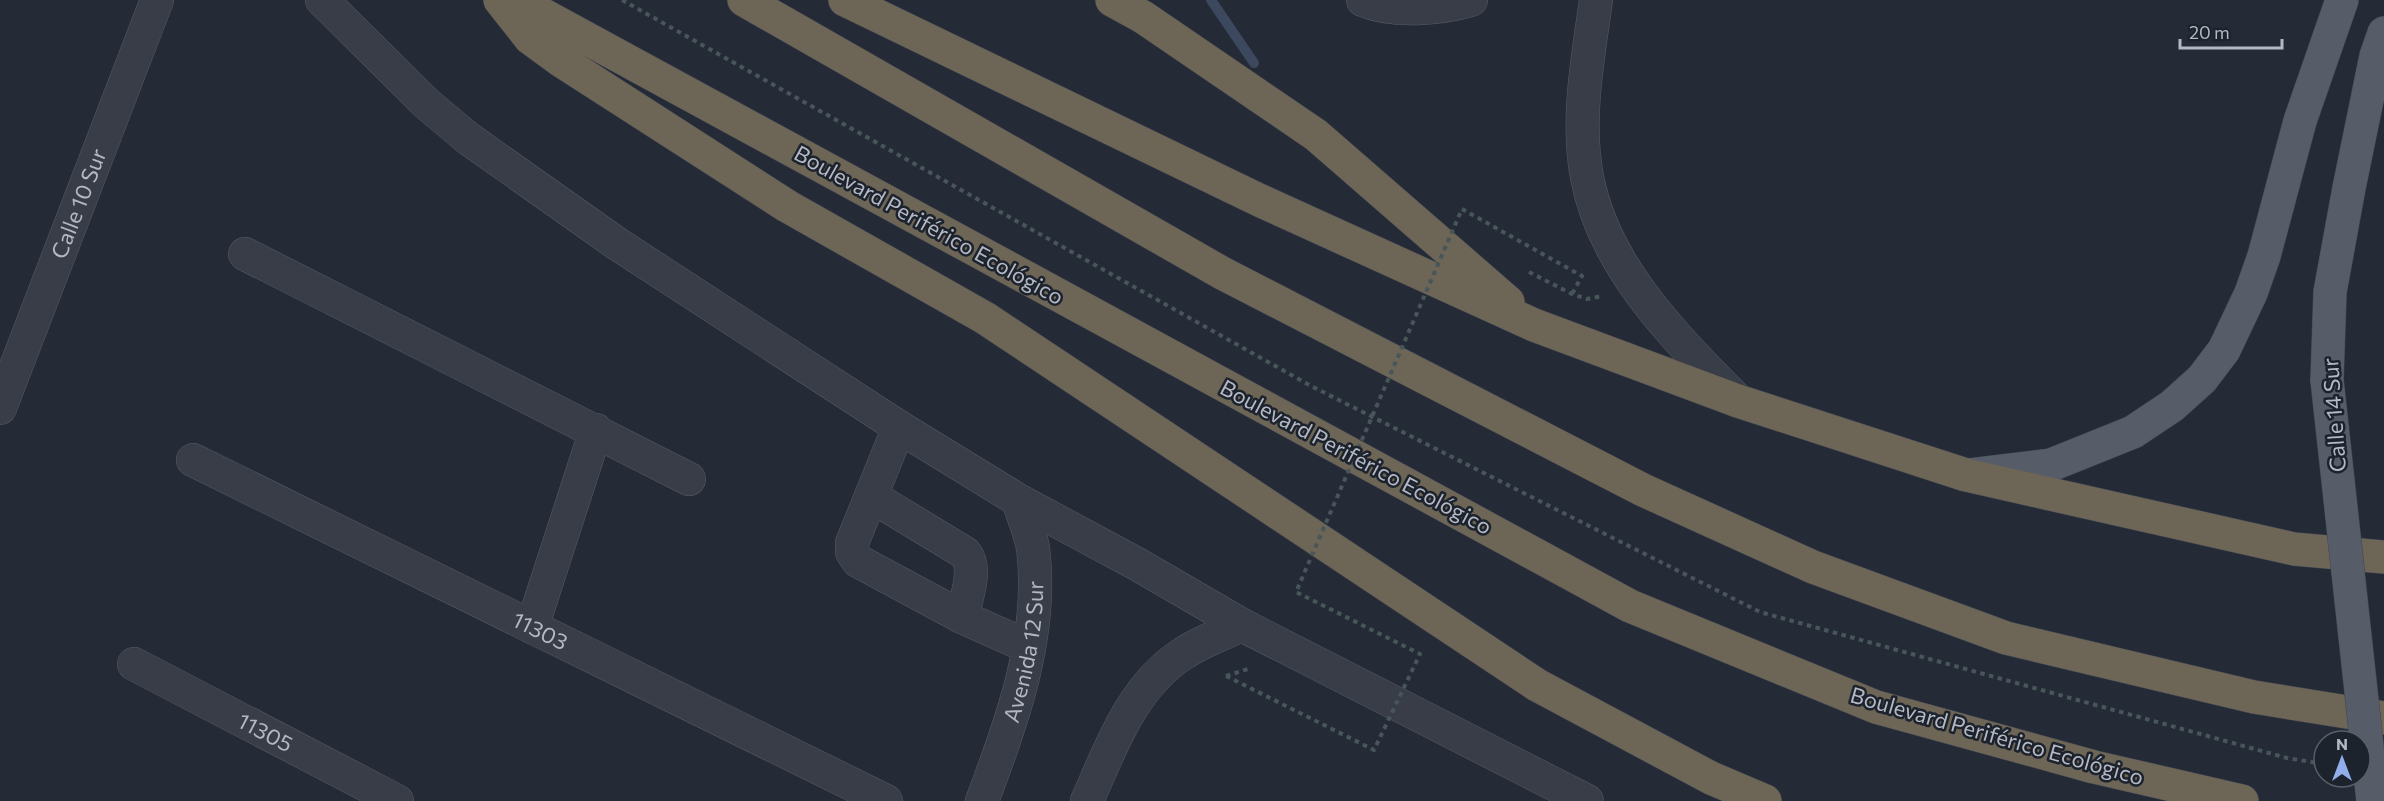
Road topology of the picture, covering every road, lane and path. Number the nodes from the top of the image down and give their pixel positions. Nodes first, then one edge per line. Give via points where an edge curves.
1 (157, 0) edge
2 (322, 0) edge
3 (500, 0) edge
4 (516, 0) edge
5 (744, 0) edge
6 (845, 0) edge
7 (1112, 0) edge
8 (1363, 0) edge
9 (1471, 0) edge
10 (1596, 0) edge
11 (2342, 0) edge
12 (1142, 9) edge
13 (2384, 33) edge
14 (245, 254) dead end
15 (1572, 294) dead end
16 (1534, 325) junction
17 (1738, 401) junction
18 (0, 408) edge
19 (900, 427) junction
20 (596, 430) junction
21 (193, 460) dead end
22 (1966, 475) junction
23 (689, 478) dead end
24 (871, 496) junction
25 (1018, 500) junction
26 (2384, 557) edge
27 (962, 617) junction
28 (1242, 625) junction
29 (532, 627) junction
30 (1029, 647) junction
31 (134, 664) dead end
32 (1226, 676) dead end
33 (2384, 718) edge
34 (397, 801) edge
35 (886, 801) edge
36 (982, 801) edge
37 (1087, 801) edge
38 (1587, 801) edge
39 (1765, 801) edge
40 (2242, 801) edge
41 (2373, 801) edge

1 - 18 street, Calle 10 Sur
2 - 19 street via 427,104 469,139 616,243
3 - 39 highway via 530,38 560,60 786,206 985,318 1537,685 1711,778
4 - 40 highway, Boulevard Periférico Ecológico via 1630,606 1876,707 2094,767
5 - 33 highway via 1222,273 1643,490 1814,567 2006,638 2254,697
6 - 16 highway via 1259,200
7 - 12 highway
8 - 9 street via 1410,7
10 - 17 street via 1584,81 1583,130 1587,177 1602,226 1626,271 1673,335
11 - 22 main road via 2300,121 2251,293 2224,350 2202,379 2172,406 2133,432 2051,465
12 - 16 highway via 1316,135
13 - 41 main road, Calle 14 Sur, bridge via 2353,166 2330,292 2327,380
14 - 20 street
15 - 32 path, bridge via 1582,276 1462,209 1296,592 1420,654 1374,750
16 - 17 highway
17 - 22 highway
19 - 24 street
19 - 25 street
20 - 23 street
20 - 29 street
21 - 29 street, 11303
22 - 26 highway via 2295,549
24 - 27 street via 971,560
24 - 27 street via 852,543 858,561
25 - 28 street
25 - 30 street, Avenida 12 Sur via 1032,547 1036,597
27 - 30 street
28 - 37 street via 1184,653 1139,694 1120,726
28 - 38 street
29 - 35 street, 11303
30 - 36 street, Avenida 12 Sur via 1000,753
31 - 34 street, 11305

